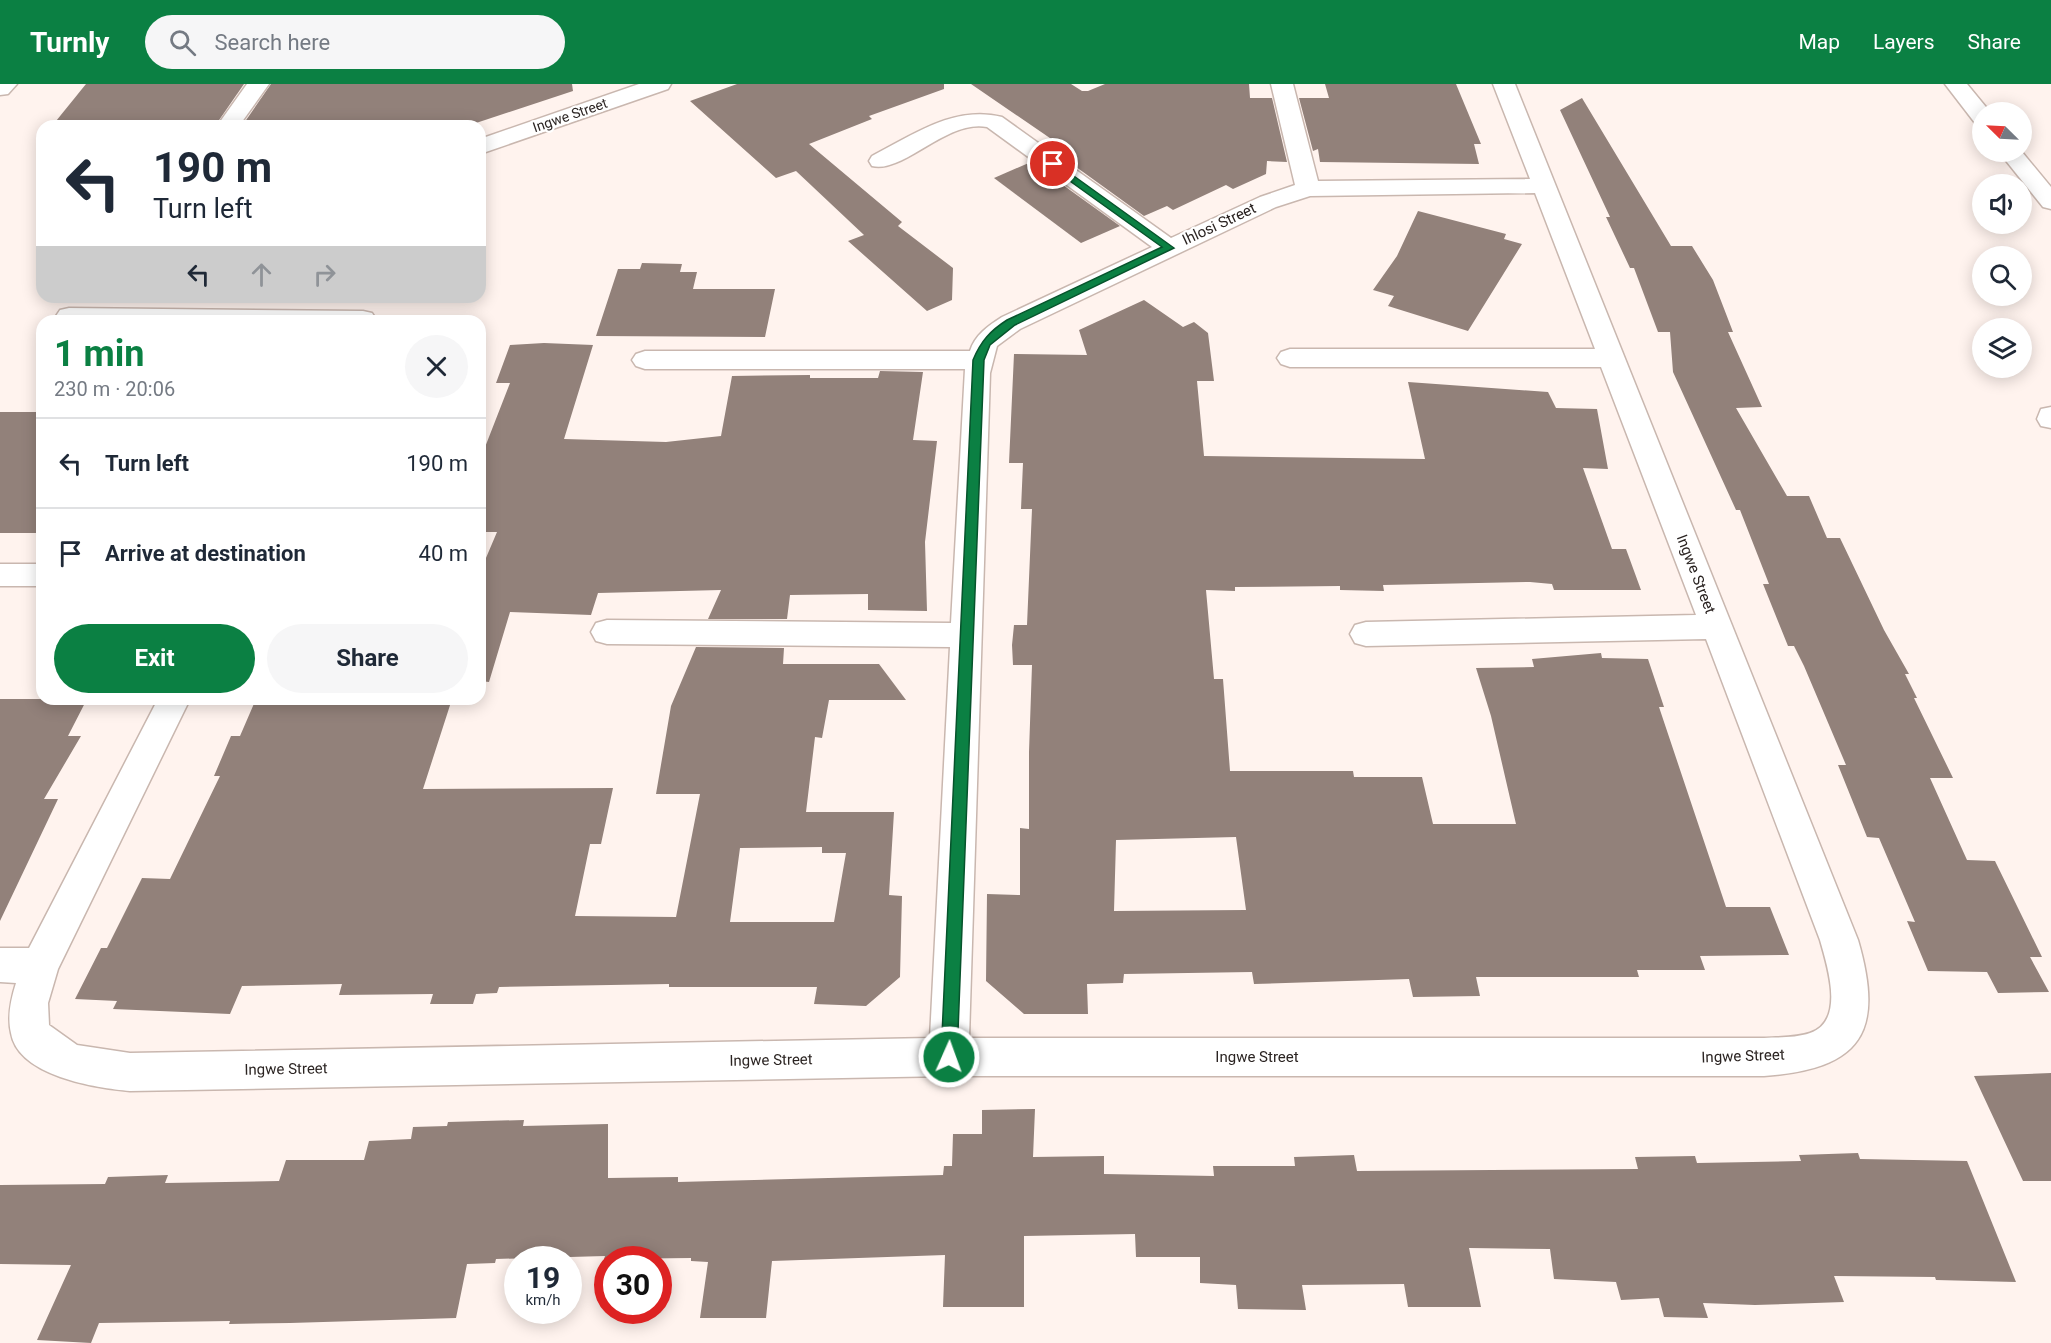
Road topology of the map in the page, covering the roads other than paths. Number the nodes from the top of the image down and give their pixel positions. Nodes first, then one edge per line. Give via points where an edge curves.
1 (6, 84) edge
2 (258, 84) edge
3 (658, 84) edge
4 (1282, 84) edge
5 (1504, 84) edge
6 (1956, 84) edge
7 (0, 89) edge
8 (1972, 104) edge
9 (232, 120) edge
10 (486, 145) edge
11 (880, 161) dead end
12 (2018, 162) edge
13 (1544, 186) junction
14 (1308, 189) junction
15 (2051, 202) edge
16 (1169, 248) junction
17 (366, 312) edge
18 (143, 315) edge
19 (1290, 358) dead end
20 (1611, 358) junction
21 (645, 360) dead end
22 (979, 360) junction
23 (0, 575) edge
24 (36, 575) edge
25 (1717, 627) junction
26 (608, 632) dead end
27 (1366, 634) dead end
28 (967, 635) junction
29 (171, 705) edge
30 (0, 965) edge
31 (40, 966) junction
32 (949, 1057) junction

1 - 7 street
2 - 9 street
3 - 10 street, Ingwe Street
4 - 14 street
5 - 13 street, Ingwe Street
6 - 8 street
11 - 16 street via 963,121 984,118
12 - 15 street
13 - 14 street, Ihlosi Street
13 - 20 street, Ingwe Street
14 - 16 street, Ihlosi Street via 1268,201
16 - 22 street, Ihlosi Street via 1011,323 985,344
17 - 18 street
19 - 20 street
20 - 25 street, Ingwe Street
21 - 22 street
22 - 28 street, Ihlosi Street
23 - 24 street
25 - 27 street
25 - 32 street, Ingwe Street via 1851,980 1850,1012 1838,1039 1811,1052 1764,1057
26 - 28 street
28 - 32 street, Ihlosi Street
29 - 31 street, Ingwe Street
30 - 31 street
31 - 32 street, Ingwe Street via 29,1003 30,1034 52,1054 87,1068 142,1071

